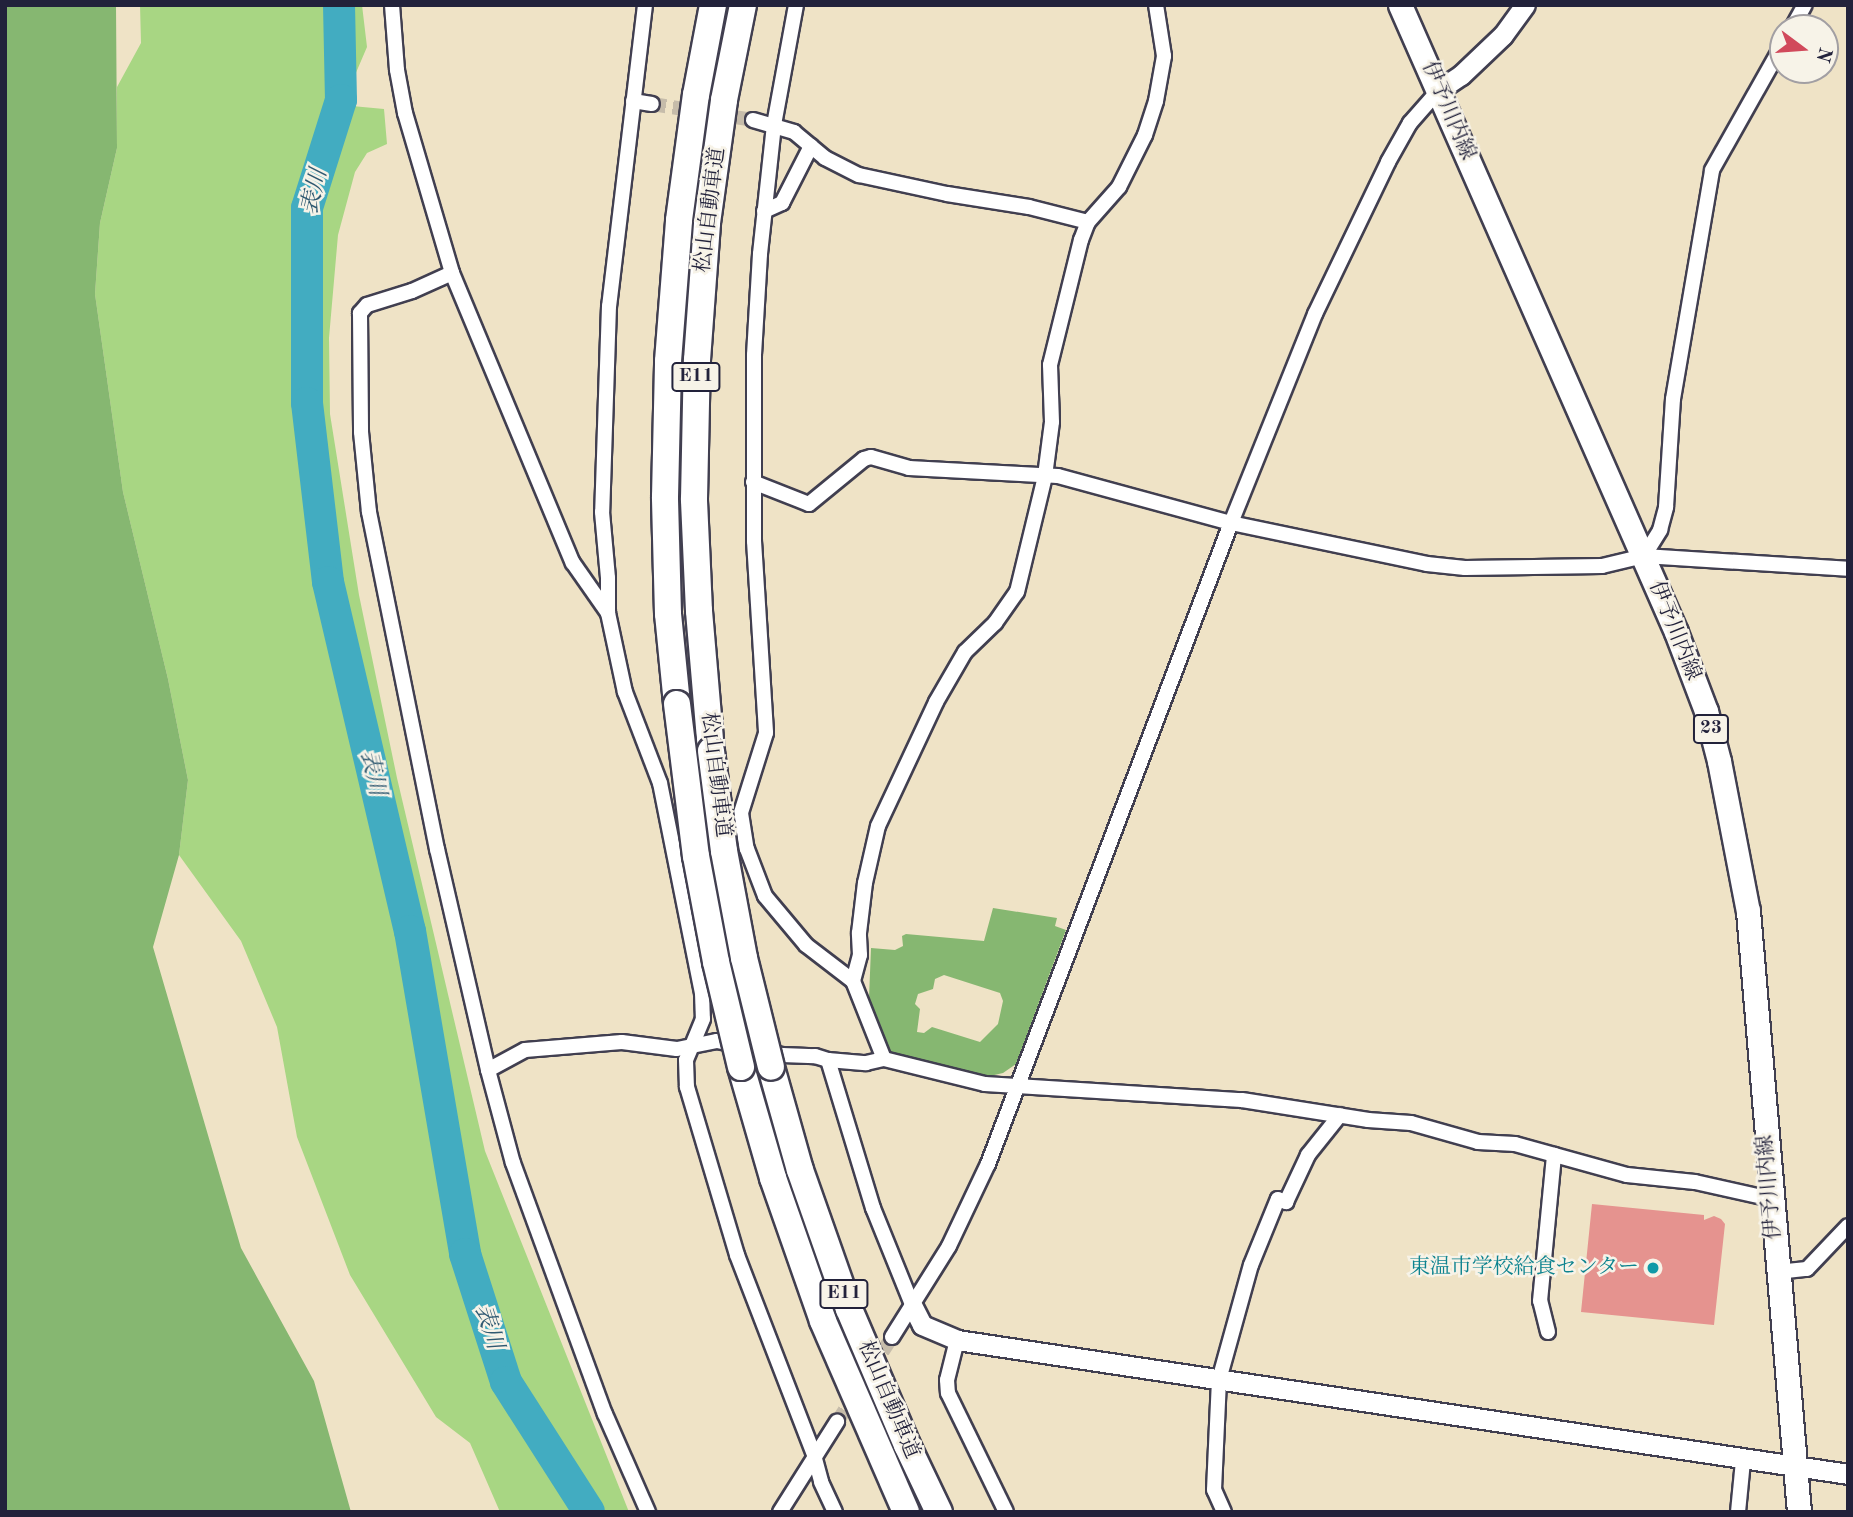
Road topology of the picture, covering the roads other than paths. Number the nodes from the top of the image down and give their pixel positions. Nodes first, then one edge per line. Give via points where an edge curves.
1 (392, 5) edge
2 (645, 5) edge
3 (713, 5) edge
4 (743, 5) edge
5 (796, 5) edge
6 (1156, 5) edge
7 (1400, 5) edge
8 (1525, 5) edge
9 (1769, 69) edge
10 (1440, 89) junction
11 (633, 101) junction
12 (652, 104) tunnel mouth
13 (753, 120) tunnel mouth
14 (774, 125) junction
15 (811, 146) junction
16 (764, 211) junction
17 (1088, 222) junction
18 (452, 273) junction
19 (1045, 476) junction
20 (753, 482) junction
21 (1231, 523) junction
22 (1644, 556) junction
23 (1848, 569) edge
24 (608, 614) junction
25 (660, 783) junction
26 (741, 813) junction
27 (853, 981) junction
28 (696, 1043) junction
29 (884, 1059) junction
30 (828, 1060) junction
31 (488, 1070) junction
32 (1020, 1086) junction
33 (1340, 1115) junction
34 (1554, 1155) junction
35 (1771, 1199) junction
36 (1848, 1226) edge
37 (1777, 1272) junction
38 (913, 1307) junction
39 (1548, 1332) dead end
40 (892, 1337) tunnel mouth
41 (957, 1340) junction
42 (1219, 1380) junction
43 (836, 1422) tunnel mouth
44 (814, 1455) junction
45 (1743, 1461) junction
46 (1795, 1465) junction
47 (1848, 1474) edge
48 (648, 1512) edge
49 (780, 1512) edge
50 (835, 1512) edge
51 (906, 1512) edge
52 (939, 1512) edge
53 (1006, 1512) edge
54 (1224, 1512) edge
55 (1738, 1512) edge
56 (1799, 1512) edge

1 - 18 street via 405,113
2 - 11 street
3 - 51 highway, 松山自動車道 / E11, bridge via 681,206 668,361 665,497 668,614 696,856 741,1067 773,1178 823,1321
4 - 52 highway, 松山自動車道 / E11, bridge via 707,223 697,360 694,499 699,611 724,851 744,958 800,1170 849,1309
5 - 14 street
6 - 17 street via 1164,56 1145,135 1119,187
7 - 10 main road, 伊予川内線 / 23
8 - 10 street via 1487,50
9 - 22 street via 1712,170 1673,399 1666,507 1660,530
10 - 21 street via 1417,114 1388,162 1315,314
10 - 22 main road, 伊予川内線 / 23
11 - 12 street
11 - 24 street via 610,306 602,512
13 - 14 street
14 - 15 street via 794,132
14 - 16 street
15 - 16 street via 782,203
15 - 17 street via 839,166 881,181
16 - 20 street via 754,355
17 - 19 street via 1050,365 1052,422
18 - 24 street via 573,563
18 - 31 street via 368,305 360,313 361,432 386,608
19 - 20 street via 909,468 871,457 809,504
19 - 21 street
19 - 27 street via 1017,592 959,662 878,826 865,883 860,955
20 - 26 street via 766,733
21 - 22 street via 1403,561 1465,568 1602,566
21 - 32 street via 1055,982
22 - 23 street
22 - 35 main road, 伊予川内線 / 23 via 1706,711 1731,814 1748,911
24 - 25 street via 625,692
25 - 26 street
25 - 28 street via 702,993 703,1019
26 - 27 street via 752,867 765,896 806,945
27 - 29 street
28 - 30 street via 717,1041
28 - 31 street via 677,1049 627,1043 525,1050
28 - 44 street via 686,1060 687,1087 737,1255
29 - 30 street via 866,1063
29 - 32 street via 985,1084
30 - 38 street via 873,1208
31 - 48 street via 522,1188 605,1414
32 - 33 street via 1242,1100
32 - 38 street via 968,1209
33 - 34 street via 1411,1122 1478,1142 1515,1144
33 - 42 street via 1308,1155 1286,1202 1278,1199 1251,1265
34 - 35 street via 1627,1175 1695,1182
34 - 39 street via 1540,1301
35 - 37 main road, 伊予川内線 / 23
36 - 37 street via 1807,1269
37 - 46 main road, 伊予川内線 / 23
38 - 40 street
38 - 41 street via 922,1325
41 - 42 street
41 - 53 street via 948,1393
42 - 45 street
42 - 54 street via 1214,1490
43 - 44 street
44 - 49 street
44 - 50 street
45 - 46 street
45 - 55 street
46 - 47 street
46 - 56 main road, 伊予川内線 / 23

